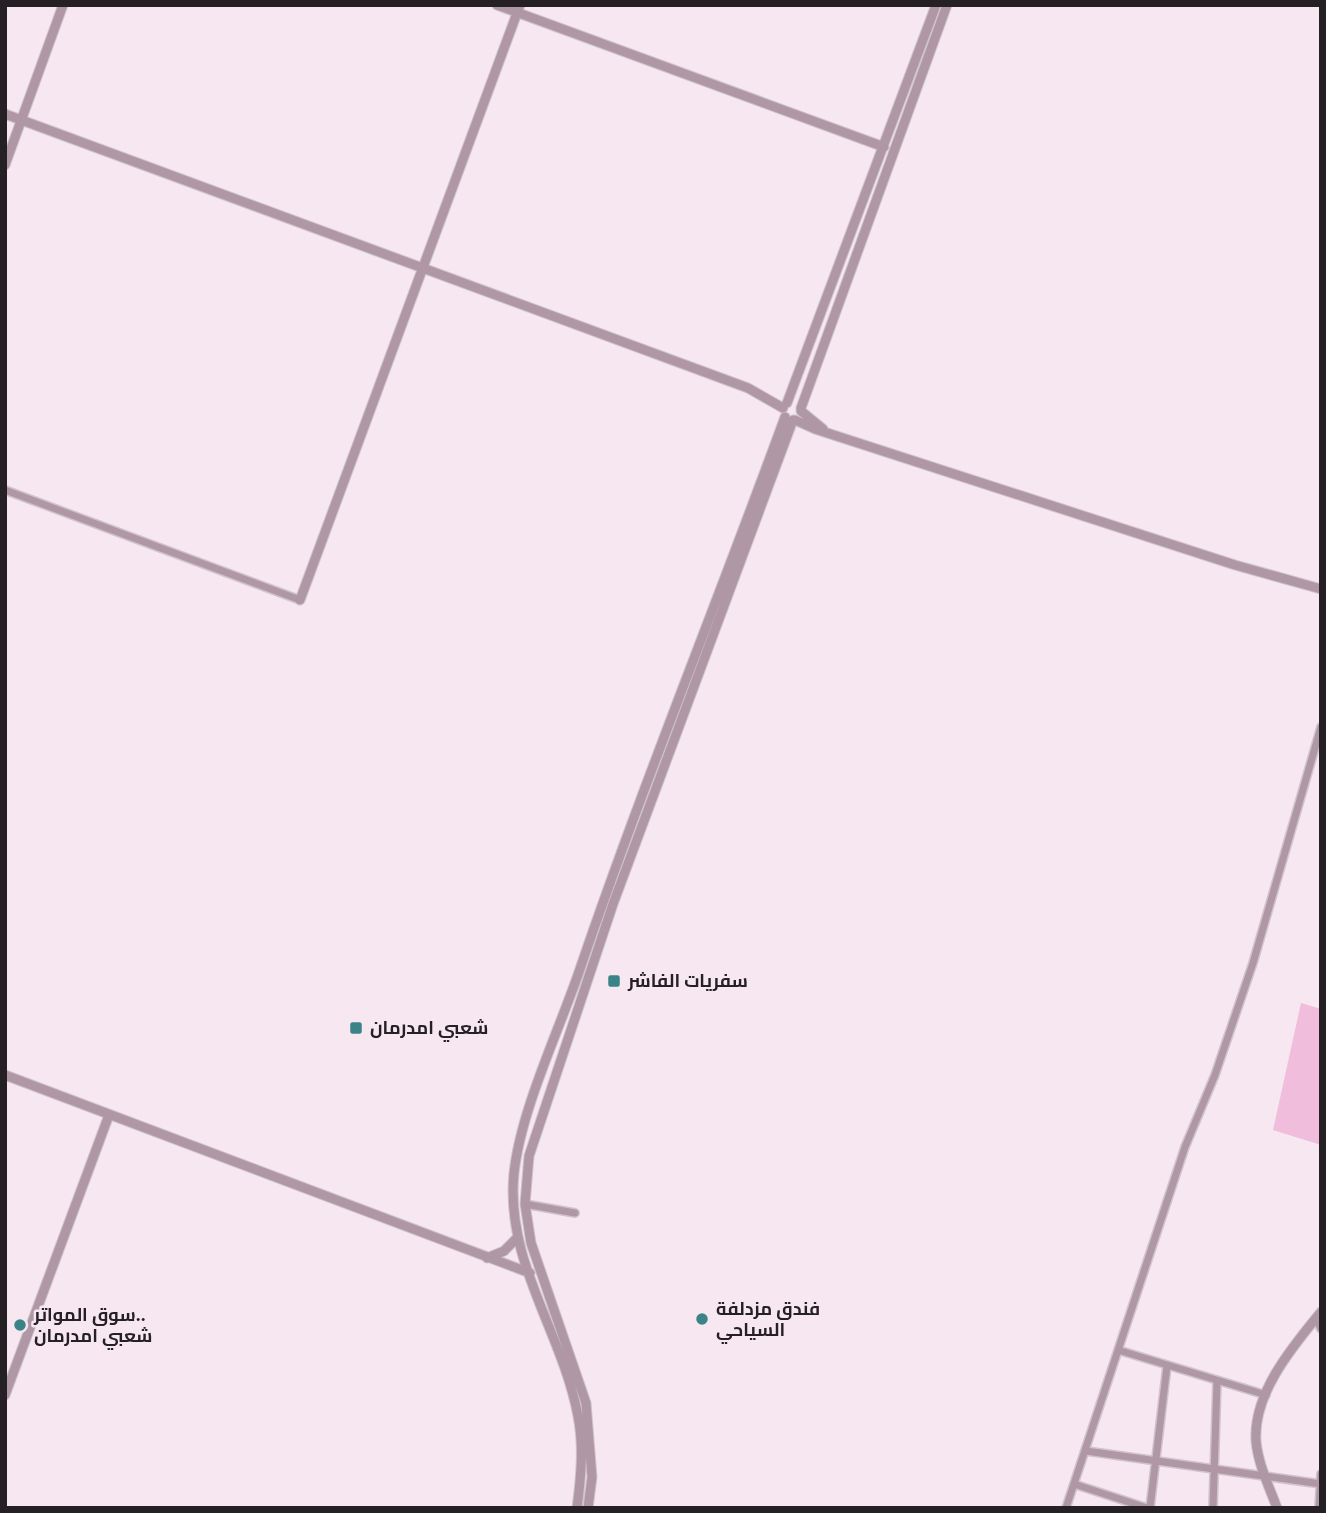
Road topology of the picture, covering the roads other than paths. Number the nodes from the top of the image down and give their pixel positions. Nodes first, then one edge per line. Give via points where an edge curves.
1 (63, 5) edge
2 (497, 5) edge
3 (936, 5) edge
4 (947, 5) edge
5 (519, 9) edge
6 (5, 114) edge
7 (21, 120) junction
8 (884, 147) junction
9 (5, 165) edge
10 (423, 270) junction
11 (801, 410) junction
12 (789, 413) junction
13 (827, 432) junction
14 (5, 490) edge
15 (1321, 589) edge
16 (300, 600) joint
17 (1321, 727) edge
18 (594, 944) junction
19 (5, 1075) edge
20 (109, 1115) junction
21 (525, 1203) junction
22 (575, 1213) dead end
23 (516, 1239) junction
24 (486, 1258) junction
25 (539, 1271) junction
26 (527, 1274) junction
27 (1318, 1315) edge
28 (1321, 1329) edge
29 (1118, 1350) junction
30 (1167, 1366) junction
31 (1217, 1381) junction
32 (5, 1395) edge
33 (1266, 1395) junction
34 (1086, 1451) junction
35 (1154, 1460) junction
36 (1213, 1467) junction
37 (1264, 1474) junction
38 (1321, 1474) edge
39 (1074, 1484) junction
40 (1320, 1484) edge
41 (577, 1508) edge
42 (588, 1508) edge
43 (1066, 1508) edge
44 (1149, 1508) edge
45 (1213, 1508) edge
46 (1277, 1508) edge
47 (1319, 1508) edge

1 - 7 street
2 - 5 street
3 - 8 street
4 - 11 street
5 - 8 street
5 - 10 street
6 - 7 street
7 - 9 street
7 - 10 street
8 - 12 street
10 - 12 street via 748,388
10 - 16 street
11 - 12 street
11 - 12 street via 794,402
11 - 13 street
12 - 13 street
12 - 18 street
13 - 15 street
14 - 16 street
17 - 29 street via 1253,963 1185,1147
18 - 21 street via 534,1135
18 - 23 street via 517,1153 512,1207
19 - 20 street
20 - 24 street
20 - 32 street
21 - 22 street
21 - 25 street
23 - 24 street via 504,1251
23 - 26 street
24 - 26 street
25 - 26 street
25 - 42 street via 586,1403 592,1477
26 - 41 street via 557,1346 579,1417 582,1461
27 - 28 street
27 - 33 street
29 - 30 street
29 - 34 street
30 - 31 street
30 - 35 street
31 - 33 street
31 - 36 street
33 - 37 street via 1256,1431
34 - 35 street
34 - 39 street
35 - 36 street
35 - 44 street
36 - 37 street
36 - 45 street
37 - 40 street
37 - 46 street
38 - 40 street
39 - 43 street
39 - 44 street
40 - 47 street

